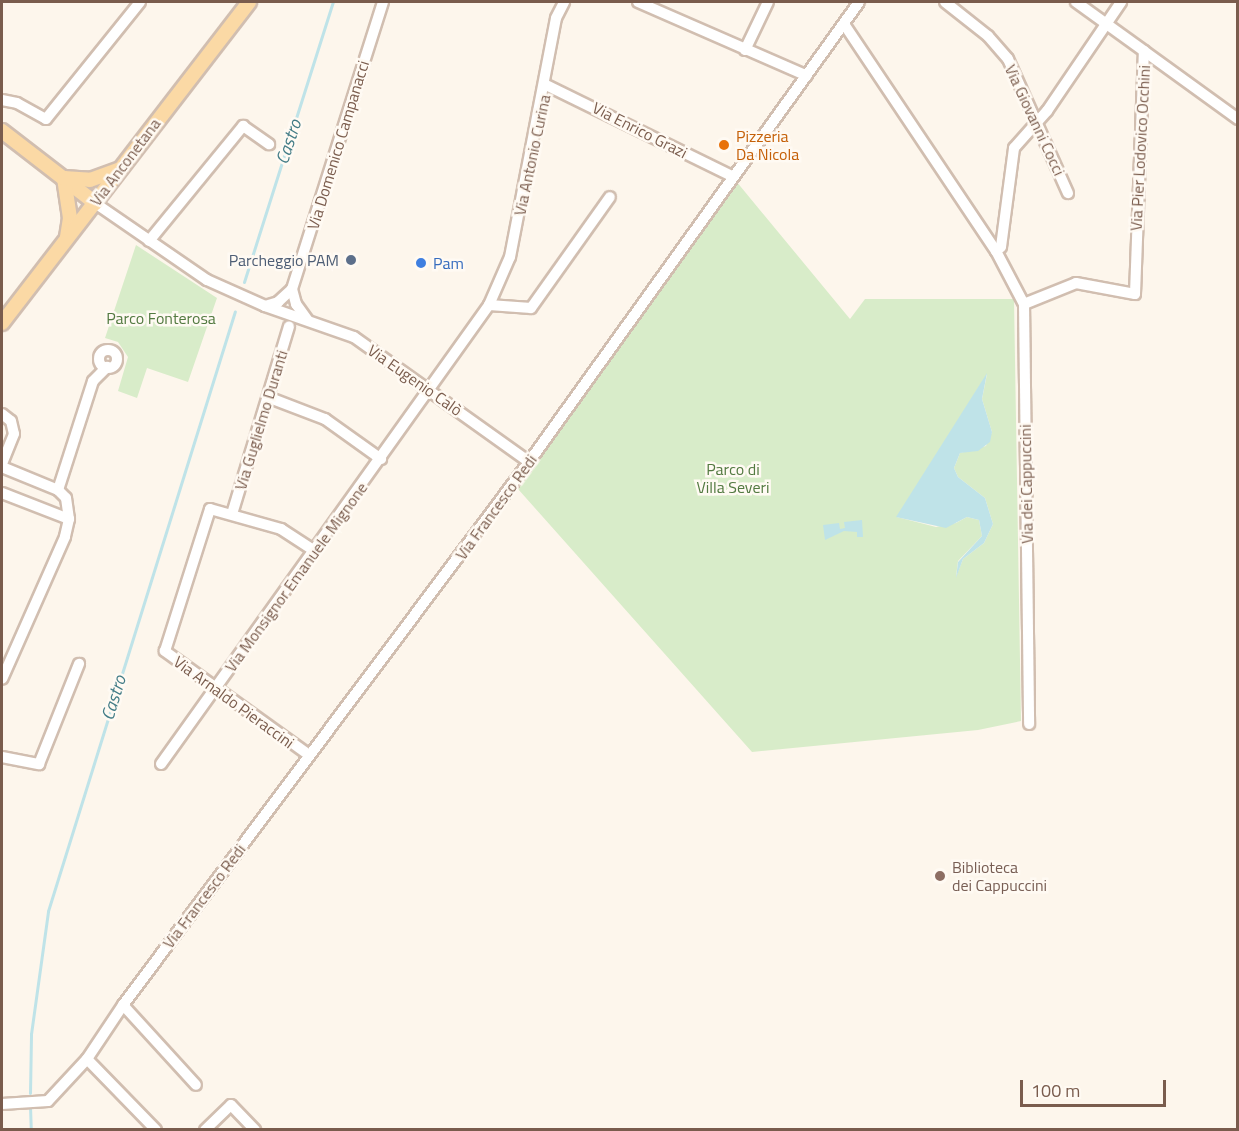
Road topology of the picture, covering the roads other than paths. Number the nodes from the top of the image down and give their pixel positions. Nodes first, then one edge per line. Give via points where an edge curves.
1 (140, 2) edge
2 (249, 2) edge
3 (383, 2) edge
4 (564, 2) edge
5 (638, 2) edge
6 (768, 2) edge
7 (859, 2) edge
8 (945, 2) edge
9 (1076, 2) edge
10 (1121, 2) edge
11 (1107, 23) junction
12 (844, 24) junction
13 (745, 50) junction
14 (1144, 51) junction
15 (807, 76) junction
16 (546, 85) junction
17 (2, 100) edge
18 (1038, 118) junction
19 (1238, 119) edge
20 (2, 131) edge
21 (269, 144) dead end
22 (119, 170) junction
23 (732, 176) junction
24 (64, 178) junction
25 (1068, 193) dead end
26 (610, 197) dead end
27 (95, 203) junction
28 (66, 240) junction
29 (149, 241) junction
30 (996, 251) junction
31 (292, 289) junction
32 (1024, 304) junction
33 (489, 305) junction
34 (265, 306) junction
35 (307, 320) junction
36 (2, 323) edge
37 (289, 326) dead end
38 (99, 358) junction
39 (107, 367) junction
40 (93, 381) junction
41 (430, 390) junction
42 (270, 398) junction
43 (2, 414) edge
44 (381, 459) junction
45 (529, 462) junction
46 (2, 466) edge
47 (58, 490) junction
48 (2, 493) edge
49 (232, 514) junction
50 (69, 519) junction
51 (313, 550) junction
52 (79, 664) dead end
53 (2, 679) edge
54 (215, 689) junction
55 (1029, 724) dead end
56 (309, 755) junction
57 (2, 756) edge
58 (161, 764) dead end
59 (123, 1005) junction
60 (87, 1059) junction
61 (196, 1085) dead end
62 (2, 1104) edge
63 (156, 1130) edge
64 (206, 1130) edge
65 (255, 1130) edge

1 - 17 street via 51,116 41,119 17,103
2 - 22 main road, Via Anconetana
3 - 31 street, Via Domenico Campanacci
4 - 16 street, Via Antonio Curina via 556,18
5 - 13 street
6 - 13 street
7 - 12 street, Via Francesco Redi
8 - 18 street, Via Giovanni Cocci via 988,36 1008,59 1029,109
9 - 11 street, Via Pier Lodovico Occhini
10 - 11 street
11 - 14 street, Via Pier Lodovico Occhini
11 - 18 street via 1047,111
12 - 15 street, Via Francesco Redi
12 - 30 street, Via dei Cappuccini
13 - 15 street
14 - 19 street
14 - 32 street, Via Pier Lodovico Occhini via 1135,294 1076,283
15 - 23 street, Via Francesco Redi
16 - 23 street, Via Enrico Grazi
16 - 33 street, Via Antonio Curina via 510,257
18 - 25 street, Via Giovanni Cocci
18 - 30 street via 1014,148 1001,247
20 - 24 main road
21 - 29 street via 243,126
22 - 24 main road via 90,180
22 - 27 main road, Via Anconetana
23 - 45 street, Via Francesco Redi
24 - 27 main road
24 - 28 main road via 70,218
26 - 33 street via 531,308
27 - 28 main road, Via Anconetana
27 - 29 street, Via Eugenio Calò
28 - 36 main road, Via Anconetana
29 - 34 street, Via Eugenio Calò via 207,280
30 - 32 street, Via dei Cappuccini
31 - 34 street via 278,302
31 - 35 street
32 - 55 street, Via dei Cappuccini
33 - 41 street, Via Antonio Curina
34 - 35 street, Via Eugenio Calò
35 - 41 street, Via Eugenio Calò via 354,337
37 - 42 street, Via Guglielmo Duranti
38 - 39 street
38 - 39 street via 104,351 115,353 115,362
38 - 40 street
39 - 40 street
40 - 47 street
41 - 44 street, Via Monsignor Emanuele Mignone
41 - 45 street, Via Eugenio Calò
42 - 44 street via 325,419
42 - 49 street, Via Guglielmo Duranti
43 - 46 street via 10,421 14,434
44 - 51 street, Via Monsignor Emanuele Mignone
45 - 56 street, Via Francesco Redi
46 - 47 street
47 - 50 street via 66,498
48 - 50 street
49 - 51 street via 281,529
49 - 54 street, Via Arnaldo Pieraccini via 210,509 165,651
50 - 53 street via 65,537
51 - 54 street, Via Monsignor Emanuele Mignone
52 - 57 street via 39,764
54 - 56 street, Via Arnaldo Pieraccini
54 - 58 street, Via Monsignor Emanuele Mignone
56 - 59 street, Via Francesco Redi
59 - 60 street, Via Francesco Redi
59 - 61 street
60 - 62 street, Via Francesco Redi via 48,1101
60 - 63 street
64 - 65 street via 231,1105

